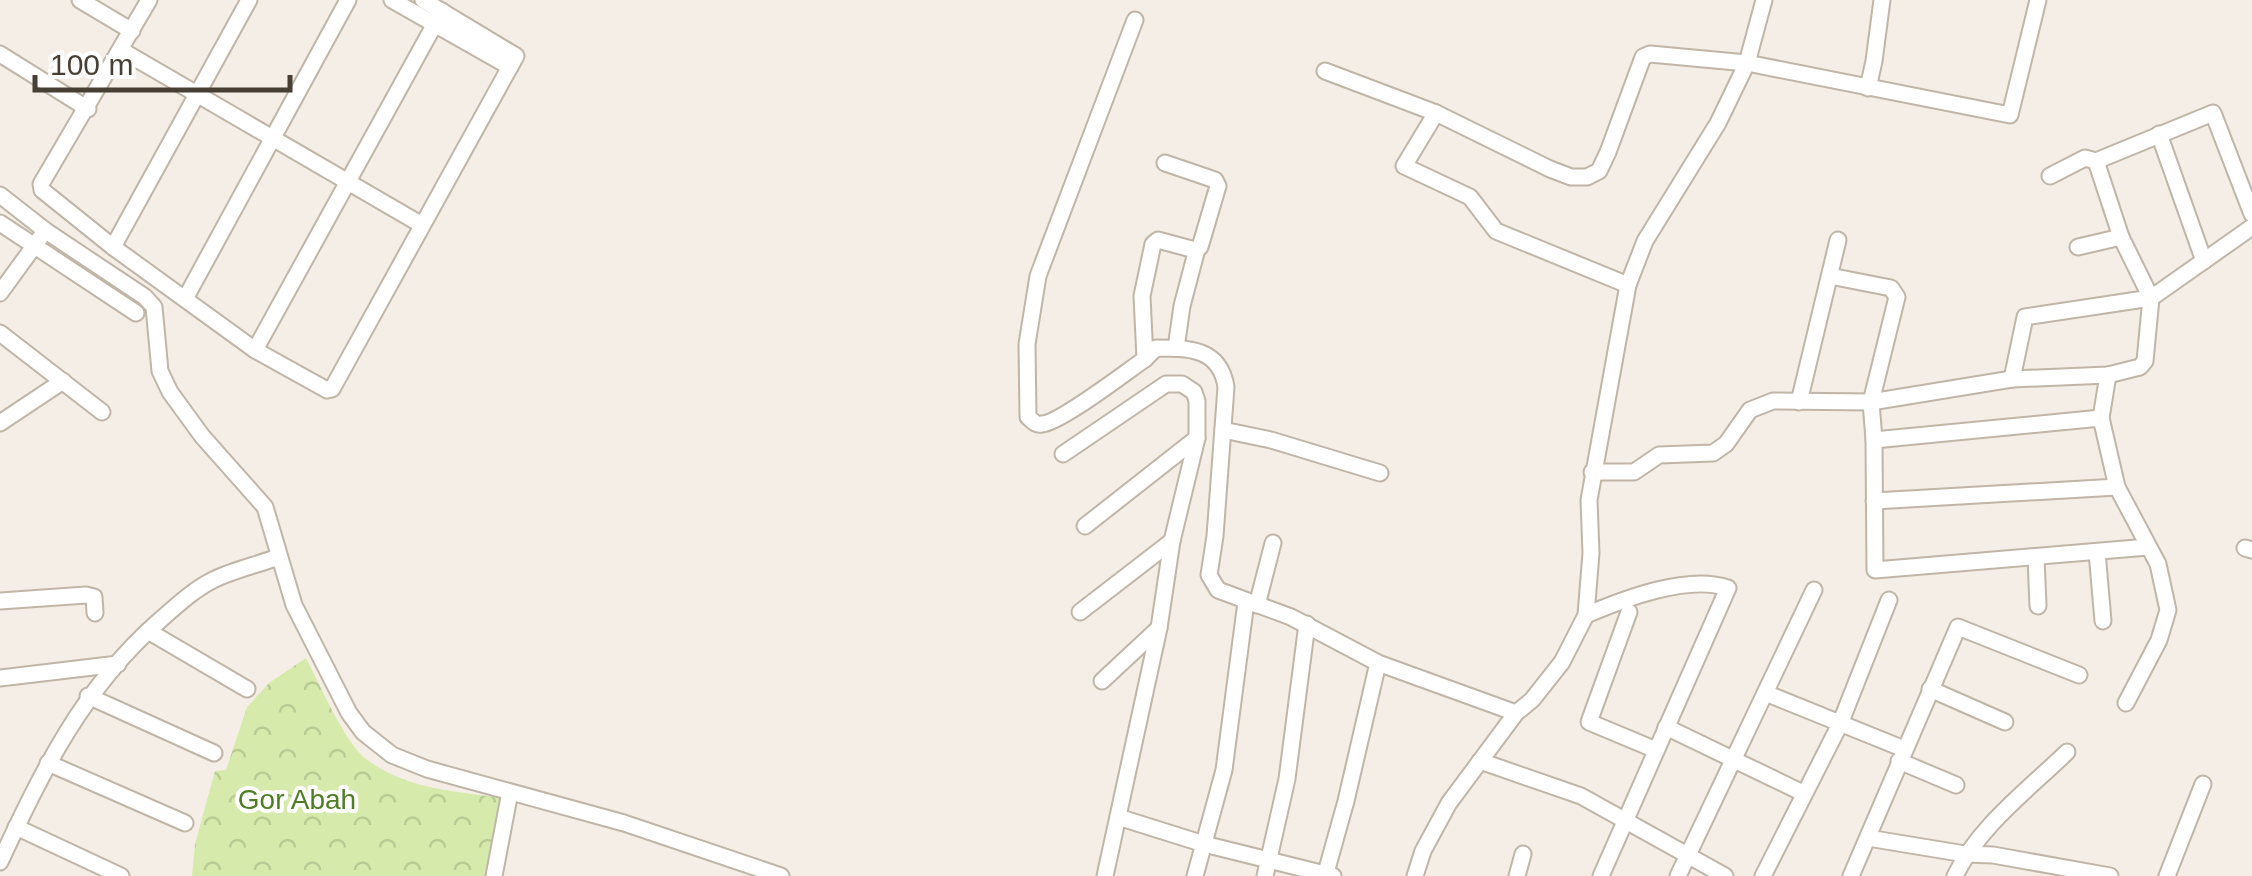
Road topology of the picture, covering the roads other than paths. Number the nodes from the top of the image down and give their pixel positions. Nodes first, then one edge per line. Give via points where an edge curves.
1 (80, 0) edge
2 (149, 0) edge
3 (249, 0) edge
4 (348, 0) edge
5 (392, 0) edge
6 (423, 0) edge
7 (1764, 0) edge
8 (1882, 0) edge
9 (2038, 0) edge
10 (438, 18) junction
11 (1135, 20) dead end
12 (132, 31) junction
13 (121, 50) junction
14 (0, 54) edge
15 (1747, 63) junction
16 (1325, 71) dead end
17 (1868, 88) junction
18 (197, 94) junction
19 (88, 109) junction
20 (1436, 113) junction
21 (2159, 134) junction
22 (274, 139) junction
23 (2096, 161) junction
24 (1164, 163) dead end
25 (2050, 176) dead end
26 (348, 182) junction
27 (0, 195) edge
28 (2252, 214) edge
29 (0, 223) edge
30 (422, 226) junction
31 (2252, 227) edge
32 (46, 230) junction
33 (2121, 237) junction
34 (1838, 240) dead end
35 (34, 246) junction
36 (113, 247) junction
37 (2078, 247) dead end
38 (1197, 249) junction
39 (2204, 260) junction
40 (1830, 276) junction
41 (1628, 285) junction
42 (0, 293) edge
43 (2151, 298) junction
44 (185, 299) junction
45 (136, 313) dead end
46 (0, 333) edge
47 (1176, 348) junction
48 (255, 350) junction
49 (1145, 359) junction
50 (2108, 375) junction
51 (2012, 379) junction
52 (63, 381) junction
53 (1799, 402) junction
54 (1870, 402) junction
55 (102, 412) dead end
56 (2102, 418) junction
57 (0, 422) edge
58 (1222, 430) junction
59 (1196, 438) junction
60 (1874, 440) junction
61 (1063, 454) dead end
62 (1592, 472) junction
63 (1380, 473) dead end
64 (2117, 488) junction
65 (1874, 501) junction
66 (1085, 526) dead end
67 (1172, 542) junction
68 (1273, 542) dead end
69 (2148, 547) junction
70 (2097, 552) junction
71 (278, 557) junction
72 (2036, 558) junction
73 (1814, 590) dead end
74 (0, 600) edge
75 (1889, 600) dead end
76 (1252, 603) junction
77 (2038, 606) dead end
78 (1080, 612) dead end
79 (1628, 612) dead end
80 (95, 613) dead end
81 (1586, 615) junction
82 (2103, 621) dead end
83 (1306, 624) junction
84 (1159, 628) junction
85 (148, 631) junction
86 (1378, 663) junction
87 (118, 664) junction
88 (2079, 675) dead end
89 (0, 678) edge
90 (1102, 681) dead end
91 (247, 688) dead end
92 (1930, 690) junction
93 (1768, 694) junction
94 (88, 696) junction
95 (2126, 703) dead end
96 (1516, 713) junction
97 (2005, 722) dead end
98 (1840, 724) junction
99 (1666, 727) junction
100 (1656, 750) junction
101 (2068, 752) dead end
102 (214, 753) dead end
103 (1902, 755) junction
104 (1480, 761) junction
105 (1735, 762) junction
106 (48, 763) junction
107 (2203, 784) dead end
108 (1956, 785) dead end
109 (510, 792) junction
110 (1803, 793) junction
111 (1118, 817) junction
112 (184, 824) dead end
113 (1626, 824) junction
114 (16, 828) junction
115 (1868, 838) junction
116 (1204, 844) junction
117 (1523, 854) dead end
118 (1965, 854) junction
119 (1687, 857) junction
120 (0, 862) edge
121 (1267, 868) edge
122 (1328, 875) edge
123 (121, 876) edge
124 (494, 876) edge
125 (780, 876) edge
126 (1105, 876) edge
127 (1195, 876) edge
128 (1415, 876) edge
129 (1517, 876) edge
130 (1600, 876) edge
131 (1678, 876) edge
132 (1724, 876) edge
133 (1763, 876) edge
134 (1851, 876) edge
135 (1954, 876) edge
136 (2110, 876) edge
137 (2167, 876) edge

1 - 12 street
2 - 12 street
3 - 18 street
4 - 22 street
5 - 10 street
6 - 10 street
7 - 15 street
8 - 17 street
9 - 17 street via 2010,114
10 - 26 street
10 - 30 street via 510,67
11 - 49 street via 1038,276 1027,344 1028,417 1035,424 1052,420
12 - 13 street
13 - 18 street
13 - 19 street
14 - 19 street
15 - 17 street
15 - 20 street via 1643,58 1608,152 1587,177 1550,170
15 - 41 street via 1645,241
16 - 20 street
18 - 22 street
18 - 36 street
19 - 36 street via 41,187
20 - 41 street via 1404,166 1470,197 1496,232
21 - 23 street
21 - 28 street via 2215,114
21 - 39 street
22 - 26 street
22 - 44 street
23 - 25 street via 2085,158
23 - 33 street
24 - 38 street via 1218,182
26 - 30 street
26 - 48 street
27 - 32 street
29 - 35 street
30 - 48 street via 332,389
31 - 39 street
32 - 35 street
32 - 71 street via 154,307 160,371 170,392 265,507
33 - 37 street
33 - 43 street
34 - 40 street
35 - 42 street
35 - 45 street
36 - 44 street
38 - 47 street
38 - 49 street via 1153,244 1142,296
39 - 43 street
40 - 53 street
40 - 54 street via 1896,292
41 - 62 street
43 - 50 street via 2143,365
43 - 51 street via 2025,317
44 - 48 street
46 - 52 street
47 - 49 street via 1156,348
47 - 58 street via 1206,354 1224,372
50 - 51 street
50 - 56 street
51 - 54 street
52 - 55 street
52 - 57 street
53 - 54 street
53 - 62 street via 1750,410 1713,454 1659,454 1634,472
54 - 60 street
56 - 60 street
56 - 64 street
58 - 63 street
58 - 76 street via 1209,576 1218,590
59 - 61 street via 1194,392 1174,383
59 - 66 street
59 - 67 street
60 - 65 street
62 - 81 street
64 - 65 street
64 - 69 street
65 - 72 street via 1875,570
67 - 78 street
67 - 84 street
68 - 76 street
69 - 70 street
69 - 95 street via 2168,610
70 - 72 street
70 - 82 street
71 - 85 street via 212,580
71 - 109 street via 300,618 364,732 409,763
72 - 77 street
73 - 93 street
74 - 80 street via 86,595 94,598
75 - 98 street
76 - 83 street
76 - 116 street via 1224,770
79 - 100 street via 1589,722
81 - 96 street via 1562,662
81 - 99 street via 1643,591 1728,588
83 - 86 street
83 - 121 street via 1287,779
84 - 90 street
84 - 111 street
85 - 87 street
85 - 91 street
86 - 96 street
86 - 122 street
87 - 89 street
87 - 94 street
88 - 92 street via 1958,628
92 - 97 street
92 - 103 street
93 - 98 street
93 - 105 street
94 - 102 street
94 - 106 street
96 - 104 street
98 - 103 street
98 - 110 street
99 - 100 street
99 - 105 street
100 - 113 street
101 - 118 street
103 - 108 street
103 - 115 street
104 - 113 street via 1561,787
104 - 128 street via 1441,816
105 - 110 street
105 - 119 street
106 - 112 street
106 - 114 street
107 - 137 street
109 - 124 street
109 - 125 street
110 - 133 street
111 - 116 street
111 - 126 street
113 - 119 street
113 - 130 street
114 - 120 street
114 - 123 street
115 - 118 street
115 - 134 street
116 - 121 street
116 - 127 street
117 - 129 street
118 - 135 street
118 - 136 street
119 - 131 street
119 - 132 street
121 - 122 street

